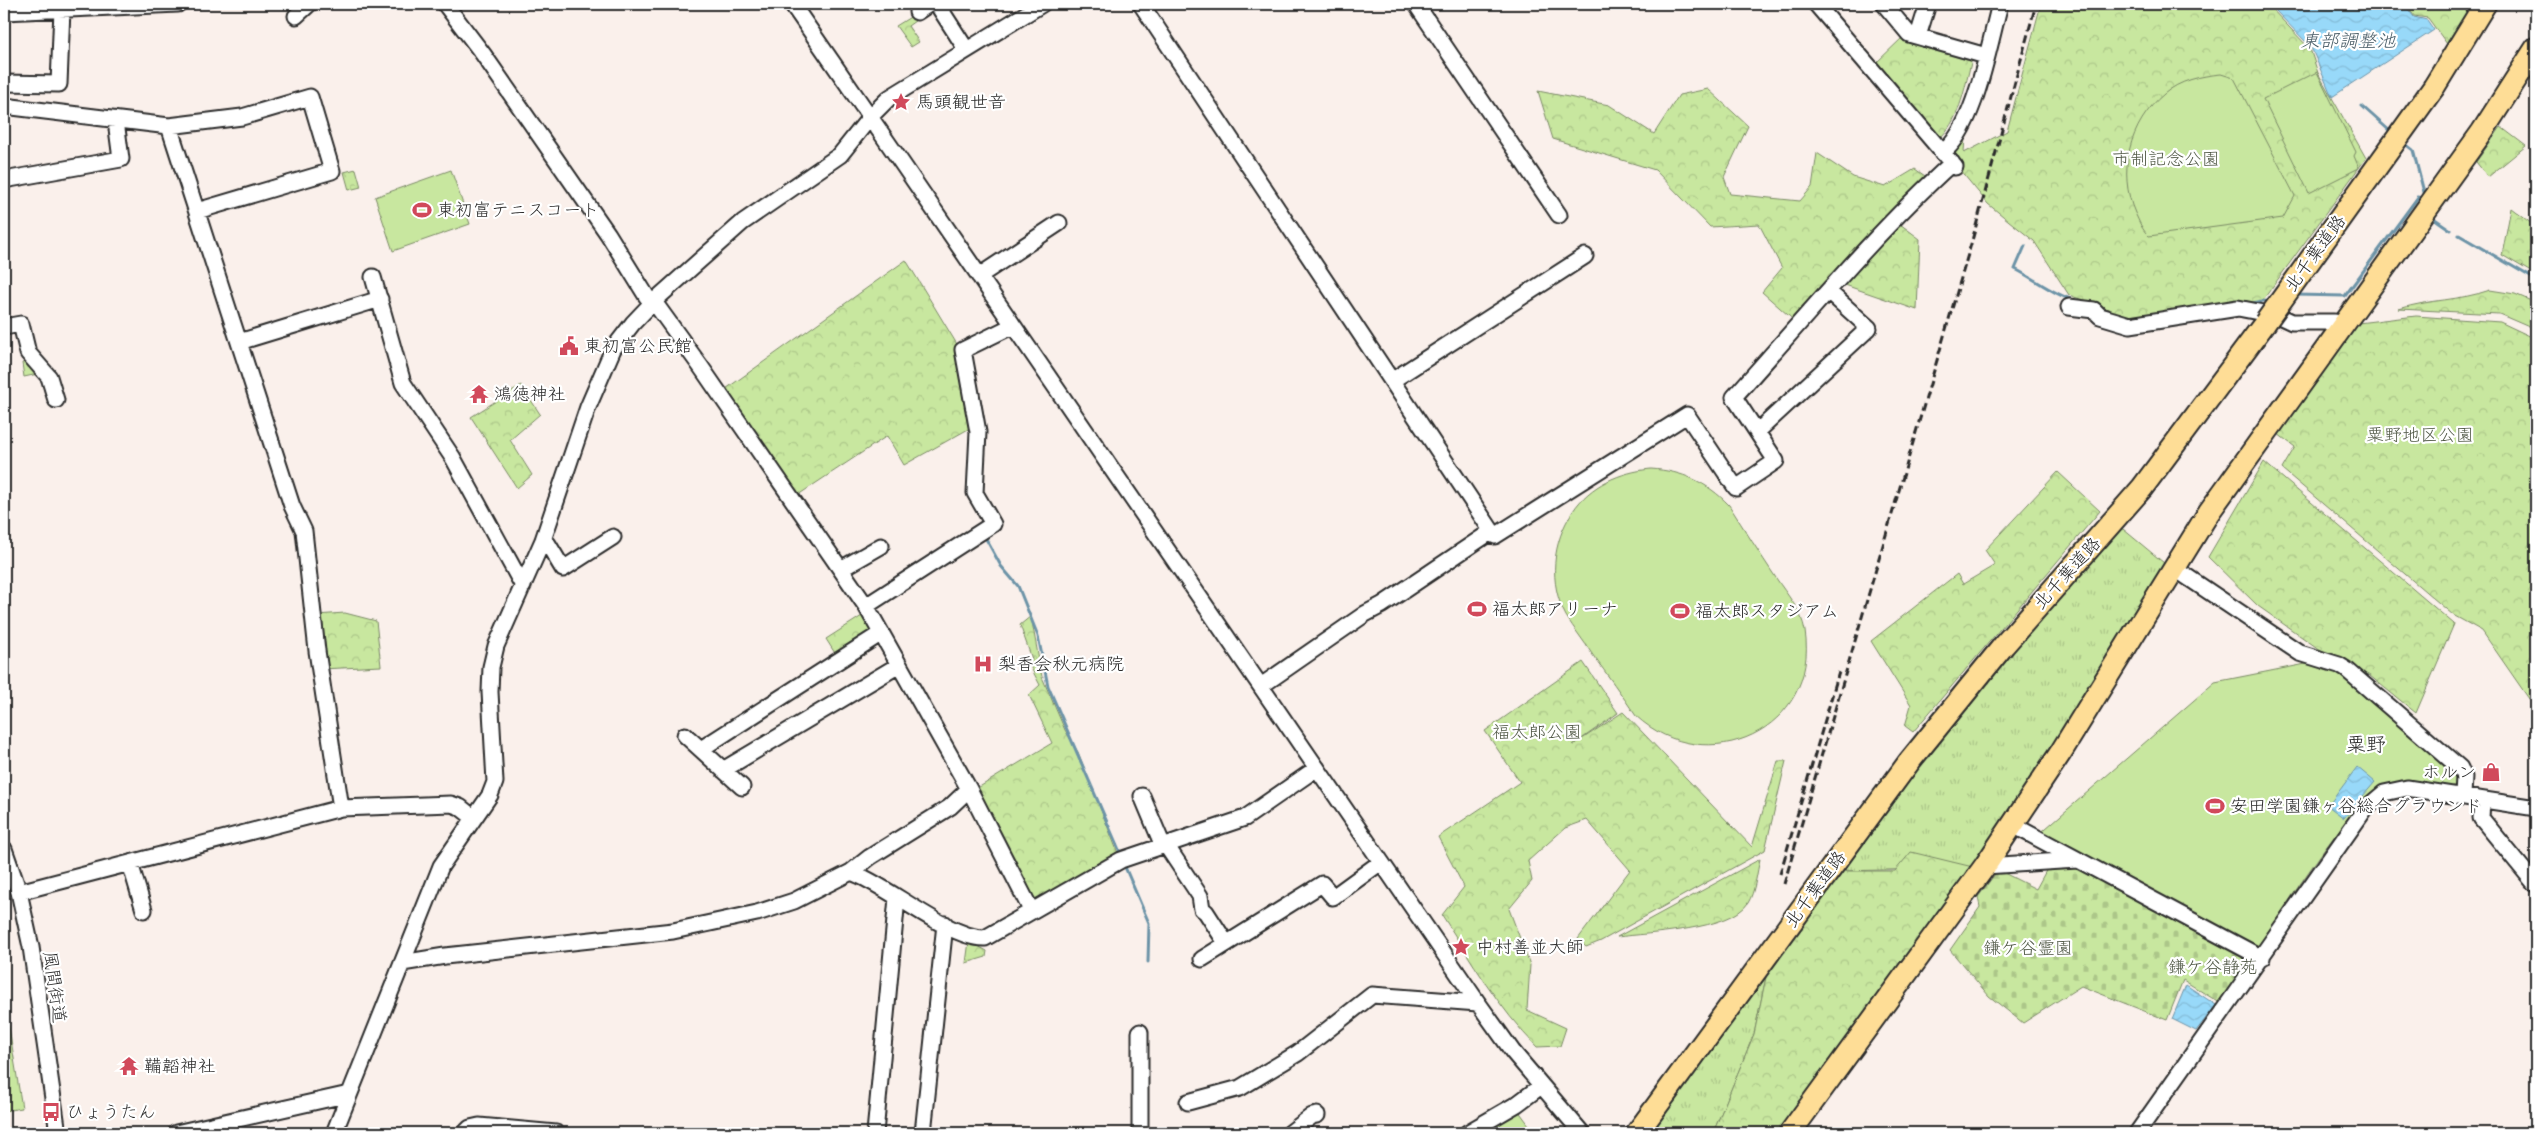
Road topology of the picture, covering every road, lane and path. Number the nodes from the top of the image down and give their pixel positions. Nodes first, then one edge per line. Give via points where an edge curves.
1 (178, 4) edge
2 (309, 4) edge
3 (444, 4) edge
4 (792, 4) edge
5 (937, 4) edge
6 (1042, 4) edge
7 (1141, 4) edge
8 (1416, 4) edge
9 (1816, 4) edge
10 (1884, 4) edge
11 (1928, 4) edge
12 (2000, 4) edge
13 (2485, 4) edge
14 (62, 9) junction
15 (4, 12) edge
16 (296, 16) dead end
17 (1918, 36) junction
18 (2536, 48) edge
19 (966, 49) junction
20 (1986, 56) junction
21 (4, 83) edge
22 (4, 106) edge
23 (871, 116) junction
24 (116, 121) junction
25 (169, 126) junction
26 (1950, 161) junction
27 (4, 180) edge
28 (197, 211) junction
29 (1559, 215) dead end
30 (1058, 223) dead end
31 (1585, 256) dead end
32 (978, 276) junction
33 (373, 277) dead end
34 (1828, 291) junction
35 (380, 299) junction
36 (653, 302) junction
37 (2069, 307) dead end
38 (2335, 322) dead end
39 (1012, 326) junction
40 (4, 327) edge
41 (239, 342) junction
42 (1393, 380) junction
43 (56, 400) dead end
44 (1757, 432) junction
45 (1492, 531) junction
46 (613, 537) dead end
47 (543, 540) junction
48 (881, 546) dead end
49 (2174, 568) junction
50 (841, 569) junction
51 (524, 586) junction
52 (866, 606) junction
53 (880, 634) junction
54 (899, 665) junction
55 (1261, 686) junction
56 (685, 734) dead end
57 (701, 749) junction
58 (1317, 768) junction
59 (723, 770) junction
60 (742, 787) dead end
61 (969, 789) junction
62 (2463, 795) junction
63 (1142, 796) dead end
64 (2482, 800) junction
65 (341, 808) junction
66 (2536, 808) edge
67 (474, 818) junction
68 (2013, 825) junction
69 (1165, 845) junction
70 (4, 849) edge
71 (2077, 860) junction
72 (1381, 862) junction
73 (130, 863) junction
74 (1985, 866) junction
75 (851, 872) junction
76 (2536, 885) edge
77 (18, 892) junction
78 (896, 898) junction
79 (144, 910) dead end
80 (1032, 910) junction
81 (945, 924) junction
82 (1226, 943) junction
83 (2262, 958) junction
84 (1202, 959) dead end
85 (402, 963) junction
86 (1478, 1003) junction
87 (1140, 1032) dead end
88 (1541, 1086) junction
89 (349, 1094) junction
90 (1188, 1102) dead end
91 (1317, 1116) dead end
92 (58, 1133) edge
93 (176, 1133) edge
94 (334, 1133) edge
95 (465, 1133) edge
96 (556, 1133) edge
97 (874, 1133) edge
98 (923, 1133) edge
99 (1140, 1133) edge
100 (1290, 1133) edge
101 (1467, 1133) edge
102 (1582, 1133) edge
103 (1636, 1133) edge
104 (1790, 1133) edge
105 (2137, 1133) edge

1 - 14 street
2 - 16 street
3 - 36 street via 483,54
4 - 23 street
5 - 19 street
6 - 19 street
7 - 42 street
8 - 29 street
9 - 26 street
10 - 17 street via 1909,34
11 - 17 street
12 - 20 street
13 - 103 highway, 北千葉道路, bridge via 2434,87 2142,488 2004,645 1909,762
14 - 15 street
14 - 21 street via 59,84
17 - 20 street
18 - 49 highway via 2482,132 2209,512
19 - 23 street via 889,98
20 - 26 street via 1967,121 1953,143
22 - 24 street
23 - 32 street
23 - 36 street via 840,155 743,222
24 - 25 street
24 - 27 street via 121,159
25 - 28 street
25 - 28 street via 242,117 310,97 332,171
26 - 34 street
28 - 41 street
30 - 32 street
31 - 42 street
32 - 39 street
33 - 35 street
34 - 44 street via 1734,397
34 - 44 street via 1869,328
35 - 41 street
35 - 51 street via 403,383 453,458
36 - 47 street via 613,349 597,381
36 - 50 street
37 - 38 street via 2094,310 2100,316 2130,325 2238,308 2279,316 2292,322
39 - 52 street via 963,350 978,432 975,493 993,524
39 - 55 street
40 - 43 street via 22,324 28,353 49,377
41 - 65 street via 292,506 304,531 317,651
42 - 45 street
44 - 45 street via 1776,461 1736,488 1687,415 1496,536
45 - 55 street
46 - 47 street via 563,569
47 - 51 street
48 - 50 street
49 - 62 street via 2300,653 2339,664 2347,670 2460,768 2464,777
49 - 68 highway
50 - 52 street
51 - 67 street via 496,646 491,667 495,782
52 - 53 street
53 - 54 street
53 - 57 street
54 - 59 street
54 - 61 street
55 - 58 street
56 - 57 street
57 - 59 street
58 - 69 street via 1245,818
58 - 72 street
59 - 60 street
61 - 75 street via 950,807
61 - 80 street
62 - 64 street
62 - 83 street via 2406,788 2384,793 2374,800
63 - 69 street
64 - 66 street
64 - 76 street via 2481,818
65 - 67 street via 451,804
65 - 73 street
67 - 85 street via 441,866
68 - 71 street
68 - 74 highway
69 - 80 street via 1121,860
69 - 82 street via 1200,896 1202,909
70 - 77 street, 風間街道
71 - 74 street
71 - 83 street
72 - 82 street via 1333,897 1322,884
72 - 86 street
73 - 77 street
73 - 79 street
74 - 104 highway
75 - 78 street
75 - 85 street via 794,901 709,925
77 - 92 street, 風間街道 via 31,947
78 - 81 street
78 - 97 street
80 - 81 street via 985,938 974,937
81 - 98 street
82 - 84 street
83 - 105 street
85 - 89 street
86 - 88 street
86 - 90 street via 1372,995 1298,1053 1240,1088
87 - 99 street
88 - 101 street
88 - 102 street
89 - 93 street
89 - 94 street
91 - 100 street via 1312,1116
95 - 96 street via 479,1126

